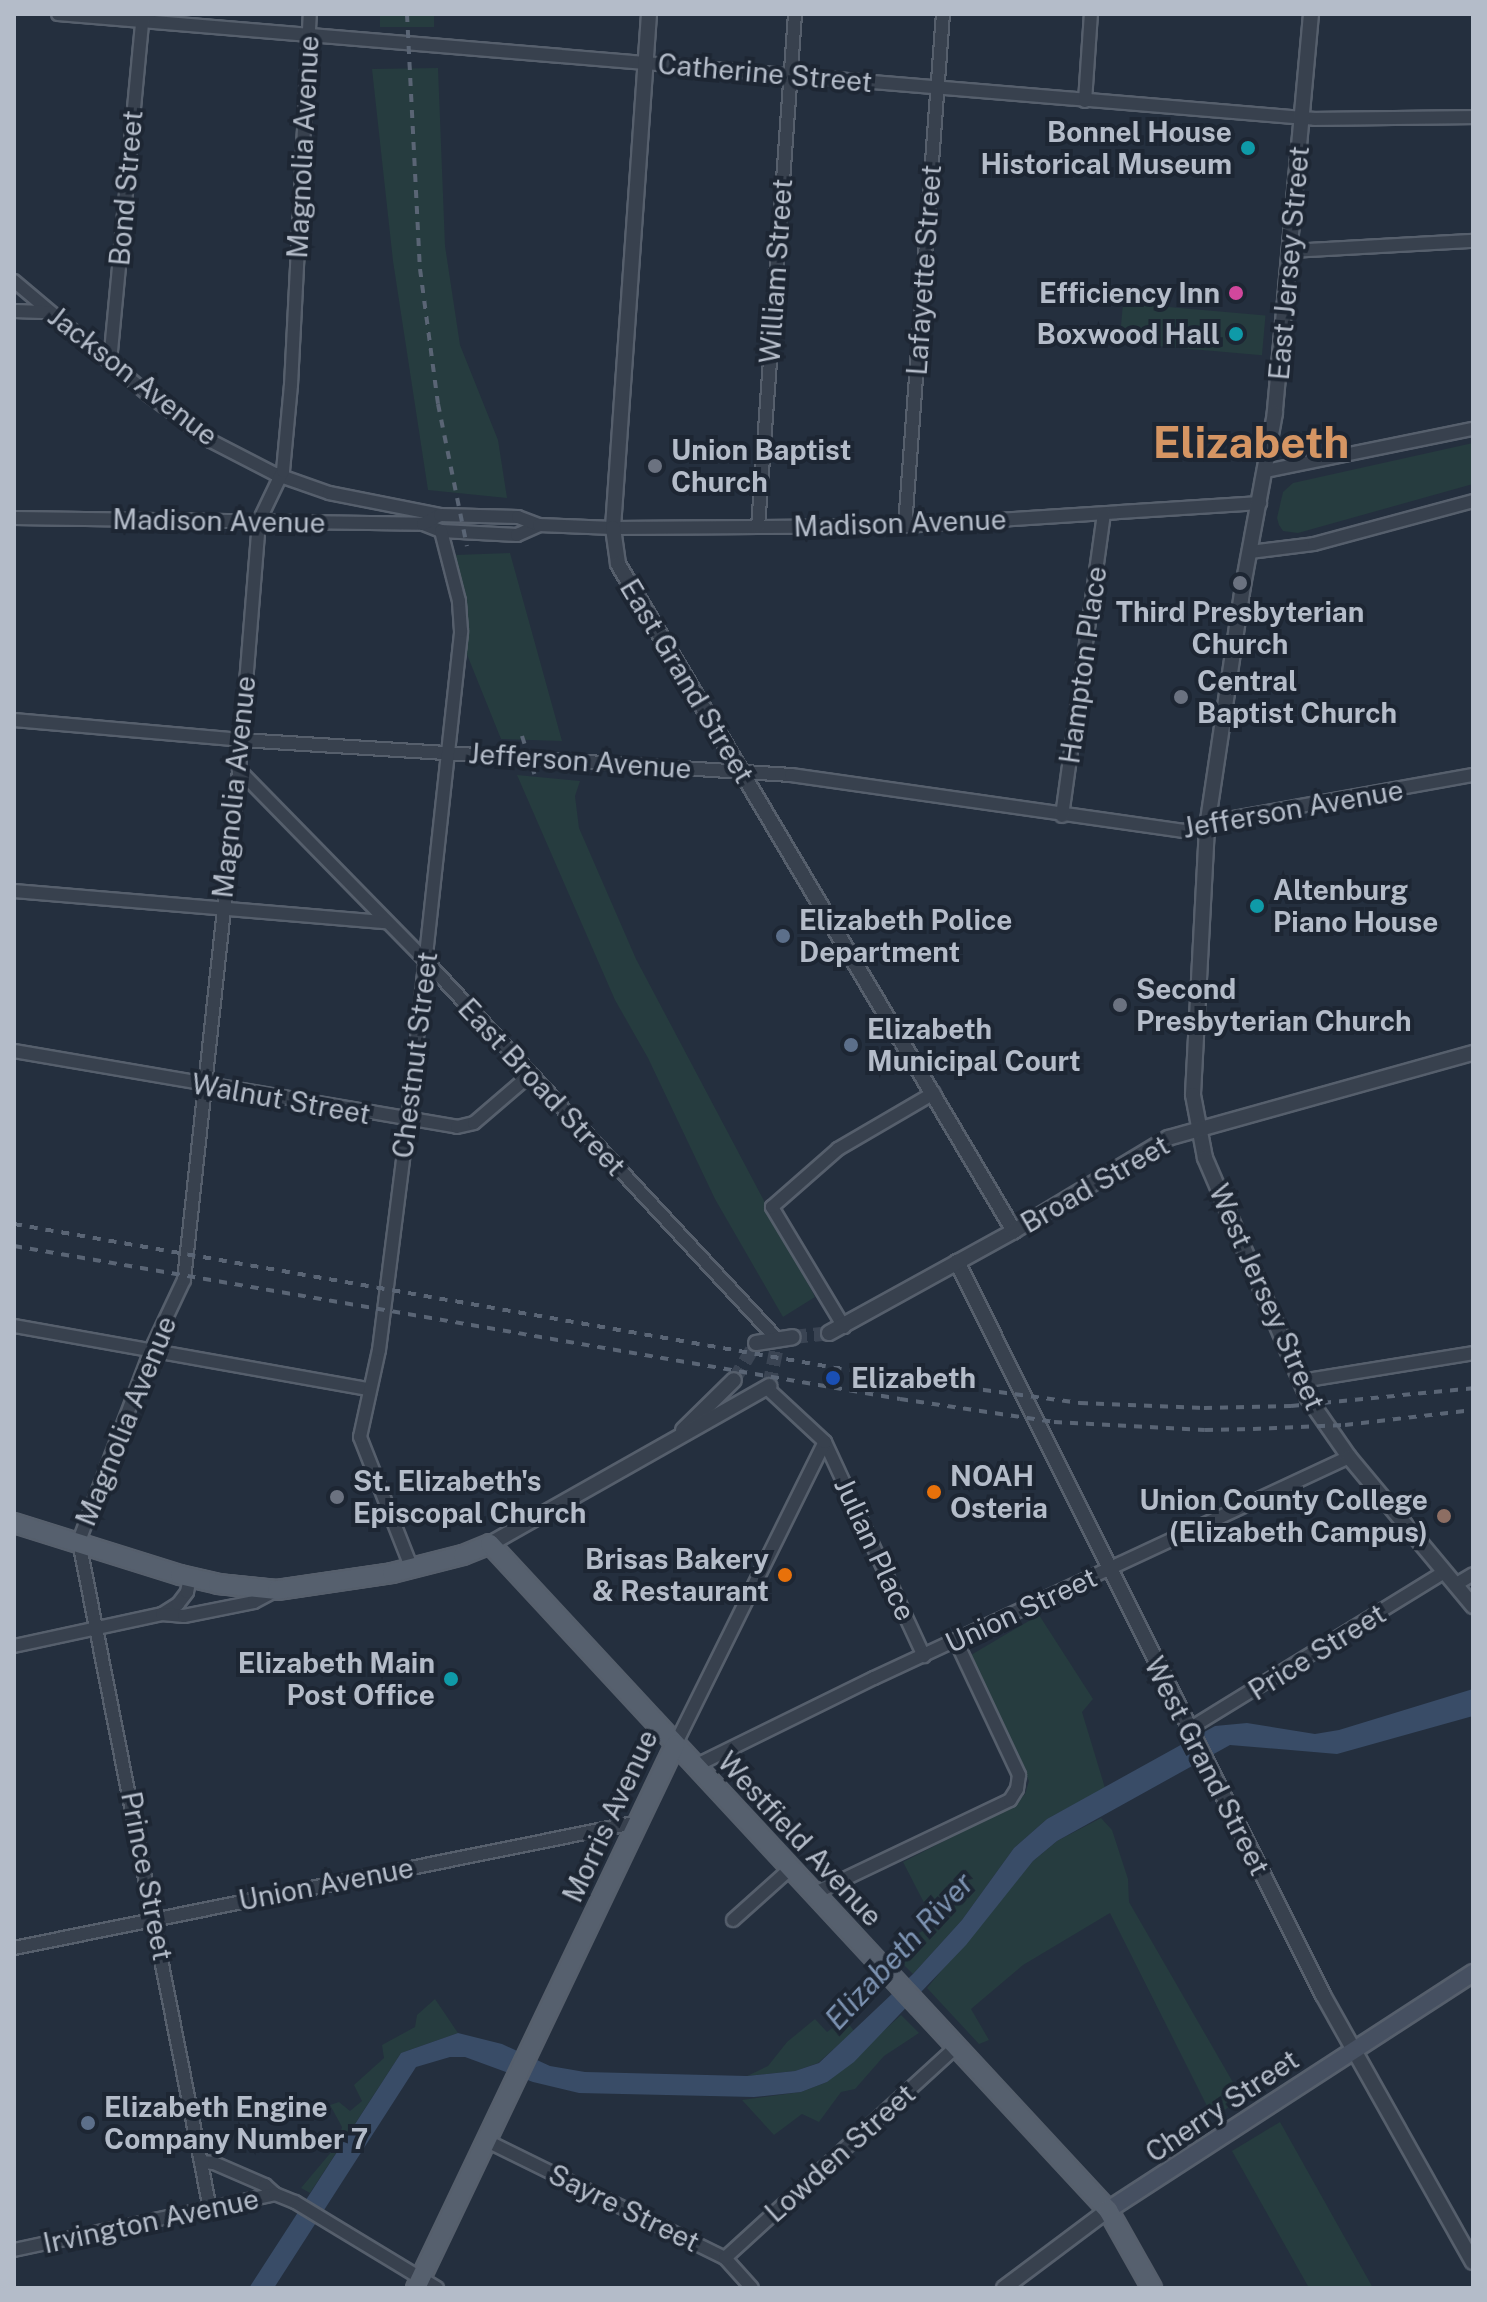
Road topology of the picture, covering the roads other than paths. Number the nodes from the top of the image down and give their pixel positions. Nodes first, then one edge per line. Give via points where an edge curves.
1 (58, 14) edge
2 (310, 14) edge
3 (649, 14) edge
4 (795, 14) edge
5 (943, 14) edge
6 (1091, 14) edge
7 (1311, 14) edge
8 (142, 18) edge
9 (307, 33) junction
10 (646, 64) junction
11 (790, 74) junction
12 (938, 88) junction
13 (1085, 101) junction
14 (1302, 117) junction
15 (1473, 117) edge
16 (1473, 241) edge
17 (1292, 251) junction
18 (14, 281) edge
19 (14, 311) edge
20 (50, 312) junction
21 (110, 362) junction
22 (1473, 429) edge
23 (1266, 471) junction
24 (282, 476) junction
25 (1473, 501) edge
26 (1260, 503) junction
27 (1104, 514) junction
28 (440, 515) junction
29 (14, 518) edge
30 (259, 521) junction
31 (423, 524) junction
32 (539, 525) junction
33 (905, 526) junction
34 (758, 527) junction
35 (613, 528) junction
36 (441, 531) junction
37 (1250, 552) junction
38 (14, 720) edge
39 (241, 740) junction
40 (449, 752) junction
41 (239, 770) junction
42 (742, 771) junction
43 (1473, 775) edge
44 (1062, 816) junction
45 (1207, 827) junction
46 (14, 891) edge
47 (222, 909) junction
48 (386, 922) junction
49 (427, 962) junction
50 (14, 1051) edge
51 (1473, 1053) edge
52 (531, 1074) junction
53 (204, 1086) junction
54 (934, 1093) junction
55 (408, 1121) junction
56 (1199, 1129) junction
57 (1014, 1231) junction
58 (957, 1262) junction
59 (14, 1326) edge
60 (844, 1327) junction
61 (829, 1333) tunnel mouth
62 (793, 1337) tunnel mouth
63 (777, 1342) junction
64 (756, 1343) dead end
65 (151, 1350) junction
66 (1473, 1353) edge
67 (734, 1380) tunnel mouth
68 (1301, 1381) junction
69 (768, 1387) joint
70 (369, 1389) junction
71 (681, 1433) junction
72 (825, 1442) junction
73 (1349, 1457) junction
74 (14, 1523) edge
75 (80, 1544) junction
76 (490, 1544) junction
77 (1108, 1568) junction
78 (412, 1569) junction
79 (1444, 1572) junction
80 (1473, 1574) edge
81 (190, 1578) junction
82 (1455, 1585) junction
83 (277, 1590) junction
84 (1473, 1606) edge
85 (162, 1614) junction
86 (97, 1628) junction
87 (956, 1641) junction
88 (14, 1646) edge
89 (924, 1656) junction
90 (1191, 1734) junction
91 (675, 1745) junction
92 (695, 1766) junction
93 (639, 1822) junction
94 (790, 1869) junction
95 (813, 1894) junction
96 (156, 1918) junction
97 (733, 1920) dead end
98 (14, 1948) edge
99 (1473, 1973) edge
100 (956, 2047) junction
101 (1352, 2050) junction
102 (487, 2141) junction
103 (208, 2163) junction
104 (275, 2194) junction
105 (210, 2209) junction
106 (1108, 2210) junction
107 (14, 2250) edge
108 (725, 2258) junction
109 (1473, 2262) edge
110 (418, 2282) edge
111 (437, 2288) edge
112 (752, 2288) edge
113 (1004, 2288) edge
114 (1152, 2288) edge

1 - 8 street, Catherine Street
2 - 9 street, Magnolia Avenue
3 - 10 street, East Grand Street
4 - 11 street, William Street
5 - 12 street, Lafayette Street
6 - 13 street
7 - 14 street, East Jersey Street
8 - 9 street, Catherine Street
8 - 21 street, Bond Street
9 - 10 street, Catherine Street
9 - 24 street, Magnolia Avenue
10 - 11 street, Catherine Street
10 - 35 street, East Grand Street
11 - 12 street, Catherine Street
11 - 34 street, William Street
12 - 13 street, Catherine Street
12 - 33 street, Lafayette Street
13 - 14 street, Catherine Street
14 - 15 street, Catherine Street
14 - 17 street, East Jersey Street
16 - 17 street
17 - 23 street, East Jersey Street
18 - 20 street, Jackson Avenue
19 - 20 street
20 - 21 street, Jackson Avenue
21 - 24 street, Jackson Avenue via 211,441
22 - 23 street
23 - 26 street, East Jersey Street
24 - 28 street, Jackson Avenue via 329,493
24 - 30 street, Magnolia Avenue
25 - 37 street via 1314,544
26 - 27 street, Madison Avenue
26 - 37 street, East Jersey Street
27 - 33 street, Madison Avenue
27 - 44 street, Hampton Place
28 - 31 street, Madison Avenue
28 - 32 street, Madison Avenue via 518,517
29 - 30 street, Madison Avenue
30 - 31 street, Madison Avenue
30 - 39 street, Magnolia Avenue
31 - 36 street, Madison Avenue
32 - 35 street, Madison Avenue
32 - 36 street, Madison Avenue via 517,535
33 - 34 street, Madison Avenue
34 - 35 street, Madison Avenue
35 - 42 street, East Grand Street via 624,578
36 - 40 street, Chestnut Street via 461,631
37 - 45 street, East Jersey Street
38 - 39 street, Jefferson Avenue
39 - 40 street, Jefferson Avenue
39 - 41 street, Magnolia Avenue
40 - 42 street, Jefferson Avenue
40 - 49 street, Chestnut Street
41 - 47 street, Magnolia Avenue
41 - 48 street, East Broad Street
42 - 44 street, Jefferson Avenue
42 - 54 street, East Grand Street
43 - 45 street, Jefferson Avenue
44 - 45 street, Jefferson Avenue via 1170,831
45 - 56 street, East Jersey Street via 1193,1095
46 - 47 street
47 - 48 street
47 - 53 street, Magnolia Avenue
48 - 49 street, East Broad Street
49 - 52 street, East Broad Street
49 - 55 street, Chestnut Street
50 - 53 street, Walnut Street
51 - 56 street, Broad Street
52 - 55 street, Walnut Street via 466,1127
52 - 63 street, East Broad Street
53 - 55 street, Walnut Street
53 - 65 street, Magnolia Avenue via 184,1280
54 - 57 street, East Grand Street
54 - 60 street via 838,1149 772,1207
55 - 70 street, Chestnut Street via 379,1350
56 - 57 street, Broad Street via 1168,1138
56 - 68 street, West Jersey Street via 1205,1158
57 - 58 street, Broad Street
58 - 60 street, Broad Street
58 - 77 street, West Grand Street
59 - 65 street
60 - 61 street, Broad Street
62 - 63 street
63 - 64 street
65 - 70 street
65 - 75 street, Magnolia Avenue
66 - 68 street
67 - 71 street
68 - 73 street, West Jersey Street
69 - 71 street
69 - 72 street
70 - 78 street, Chestnut Street via 360,1437
71 - 76 street
72 - 89 street, Julian Place
72 - 91 street, Morris Avenue
73 - 77 street, Union Street
73 - 79 street, West Jersey Street
74 - 75 main road
75 - 81 main road
75 - 86 street, Prince Street
76 - 78 main road
76 - 91 main road, Westfield Avenue
77 - 87 street, Union Street
77 - 90 street, West Grand Street
78 - 83 main road
79 - 82 street, West Jersey Street
79 - 90 street, Price Street
80 - 82 street
81 - 83 main road
81 - 85 street via 178,1604
82 - 84 street, West Jersey Street
83 - 85 street via 254,1602 184,1616
85 - 86 street
86 - 88 street
86 - 96 street, Prince Street
87 - 89 street, Union Street
87 - 95 street via 1019,1775 1017,1789 1010,1800
89 - 92 street, Union Street
90 - 101 street, West Grand Street
91 - 92 main road, Westfield Avenue
91 - 93 main road, Morris Avenue
92 - 94 main road, Westfield Avenue
93 - 96 street, Union Avenue
93 - 102 main road, Morris Avenue
94 - 95 main road, Westfield Avenue
94 - 97 street
95 - 100 main road, Westfield Avenue
96 - 98 street, Union Avenue
96 - 103 street, Prince Street
99 - 101 main road, Cherry Street
100 - 106 main road, Westfield Avenue
100 - 108 street, Lowden Street
101 - 106 main road, Cherry Street
101 - 109 street, West Grand Street
102 - 108 street, Sayre Street
102 - 110 main road, Morris Avenue
103 - 104 street
103 - 105 street, Prince Street
104 - 105 street, Irvington Avenue
104 - 110 street, Irvington Avenue via 330,2222
105 - 107 street, Irvington Avenue
106 - 113 street, Cherry Street
106 - 114 main road, Westfield Avenue
108 - 112 street, Sayre Street
110 - 111 street, Irvington Avenue

